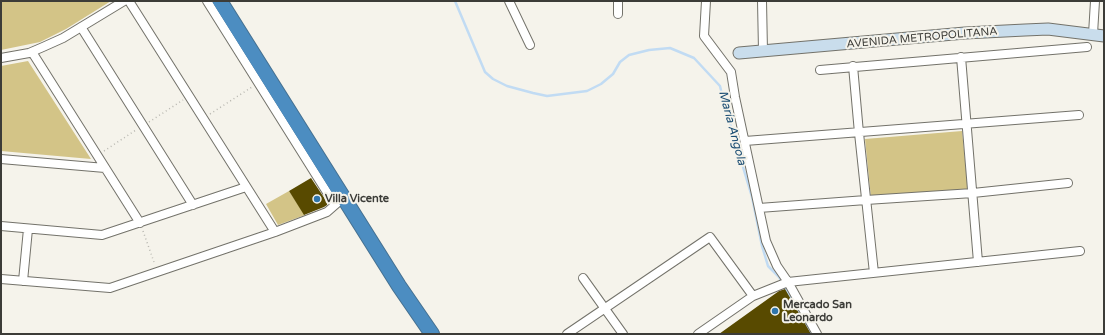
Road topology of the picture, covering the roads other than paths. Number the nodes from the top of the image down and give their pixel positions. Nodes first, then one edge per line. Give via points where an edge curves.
1 (124, 1) edge
2 (129, 1) edge
3 (207, 1) edge
4 (220, 1) edge
5 (509, 1) edge
6 (618, 1) edge
7 (706, 1) edge
8 (762, 1) edge
9 (1094, 1) edge
10 (618, 14) dead end
11 (81, 27) junction
12 (1098, 35) edge
13 (530, 45) dead end
14 (1087, 48) dead end
15 (763, 51) junction
16 (32, 52) junction
17 (740, 53) dead end
18 (961, 57) junction
19 (1, 58) edge
20 (853, 66) junction
21 (820, 70) dead end
22 (1079, 115) dead end
23 (966, 124) junction
24 (859, 133) junction
25 (745, 141) junction
26 (1, 159) edge
27 (105, 168) junction
28 (1068, 184) dead end
29 (246, 187) junction
30 (973, 193) junction
31 (866, 200) junction
32 (339, 202) junction
33 (193, 205) junction
34 (759, 208) junction
35 (140, 223) junction
36 (1, 226) edge
37 (28, 229) junction
38 (275, 232) junction
39 (1080, 251) dead end
40 (978, 262) junction
41 (874, 273) junction
42 (583, 278) dead end
43 (3, 280) edge
44 (23, 281) junction
45 (785, 283) junction
46 (753, 296) junction
47 (605, 309) junction
48 (432, 334) edge
49 (567, 334) edge
50 (622, 334) edge
51 (698, 334) edge
52 (817, 334) edge

1 - 11 street
2 - 29 street
3 - 32 street
4 - 32 highway
5 - 13 street
6 - 10 street
7 - 25 street via 704,36 731,72
8 - 15 street
9 - 12 street
11 - 16 street
11 - 33 street
12 - 15 street, AVENIDA METROPOLITANA via 1025,30
14 - 18 street
15 - 17 street, AVENIDA METROPOLITANA
16 - 19 street
16 - 27 street
18 - 20 street
18 - 23 street
20 - 21 street
20 - 24 street
22 - 23 street
23 - 24 street
23 - 30 street
24 - 25 street
24 - 31 street
25 - 34 street
26 - 27 street
27 - 35 street
28 - 30 street
29 - 33 street
29 - 38 street
30 - 31 street
30 - 40 street
31 - 34 street
31 - 41 street
32 - 38 street via 327,212
32 - 48 highway
33 - 35 street
34 - 45 street via 766,241
35 - 37 street via 102,235
36 - 37 street
37 - 44 street
38 - 44 street via 110,288
39 - 40 street
40 - 41 street
41 - 45 street
42 - 47 street
43 - 44 street
45 - 46 street
45 - 52 street
46 - 47 street via 710,236
46 - 51 street
47 - 49 street
47 - 50 street

